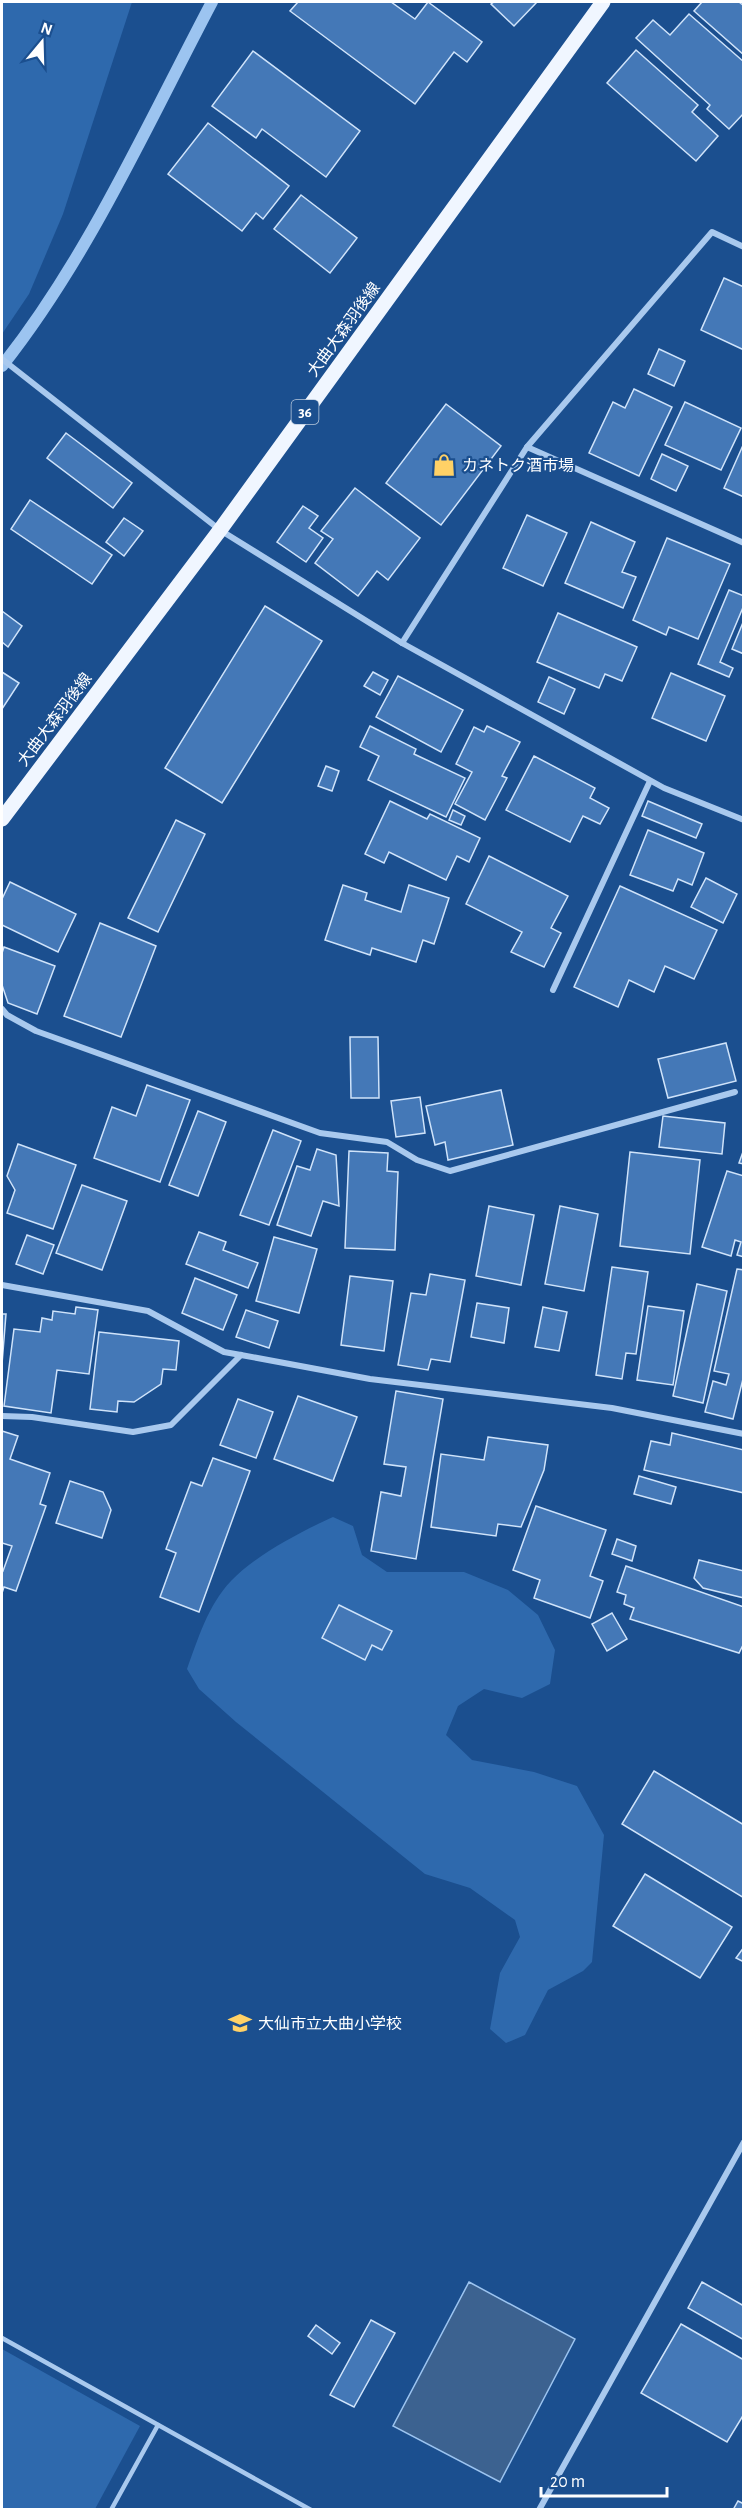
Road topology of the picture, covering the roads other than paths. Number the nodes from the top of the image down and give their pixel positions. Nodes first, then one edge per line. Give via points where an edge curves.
1 (603, 2) edge
2 (744, 247) edge
3 (2, 359) edge
4 (527, 447) junction
5 (220, 530) junction
6 (744, 543) edge
7 (402, 643) junction
8 (650, 780) junction
9 (2, 819) edge
10 (744, 820) edge
11 (553, 990) dead end
12 (2, 1009) edge
13 (735, 1092) dead end
14 (2, 1285) edge
15 (241, 1355) junction
16 (2, 1416) edge
17 (744, 1434) edge
18 (744, 2142) edge
19 (2, 2338) edge
20 (158, 2425) junction
21 (111, 2510) edge
22 (311, 2510) edge
23 (539, 2510) edge

1 - 5 main road, 大曲大森羽後線 / 36
2 - 4 street via 712,232
3 - 5 street
4 - 6 street
4 - 7 street
5 - 7 street
5 - 9 main road, 大曲大森羽後線 / 36
7 - 8 street
8 - 10 street
8 - 11 street
12 - 13 street via 36,1031 321,1133 387,1142 417,1160 450,1171
14 - 15 street via 148,1311 224,1352
15 - 16 street via 171,1425 133,1432
15 - 17 street via 370,1379 612,1408
18 - 23 street
19 - 20 lane
20 - 21 lane
20 - 22 lane

